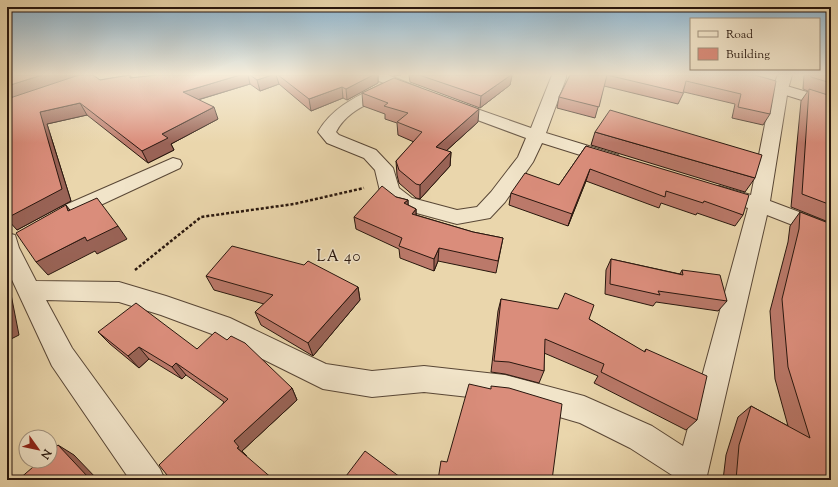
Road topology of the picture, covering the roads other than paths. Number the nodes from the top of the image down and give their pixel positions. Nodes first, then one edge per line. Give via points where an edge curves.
1 (369, 98) edge
2 (432, 98) edge
3 (552, 98) edge
4 (780, 98) edge
5 (817, 98) edge
6 (831, 104) edge
7 (537, 136) junction
8 (626, 163) edge
9 (173, 164) dead end
10 (700, 186) edge
11 (759, 204) junction
12 (53, 221) edge
13 (831, 232) edge
14 (12, 243) edge
15 (30, 291) junction
16 (691, 475) edge
17 (149, 480) edge

1 - 7 street via 341,113 331,122 327,132 333,139 370,154 384,168 390,191 405,203 457,217 483,213 527,158
2 - 7 street
3 - 7 street
4 - 11 street
5 - 6 street
7 - 8 street
9 - 12 street
10 - 11 street
11 - 13 street
11 - 16 street
14 - 15 street
15 - 16 street via 119,292 220,326 323,376 372,384 424,379 505,388 584,410 641,437
15 - 17 street via 62,357

